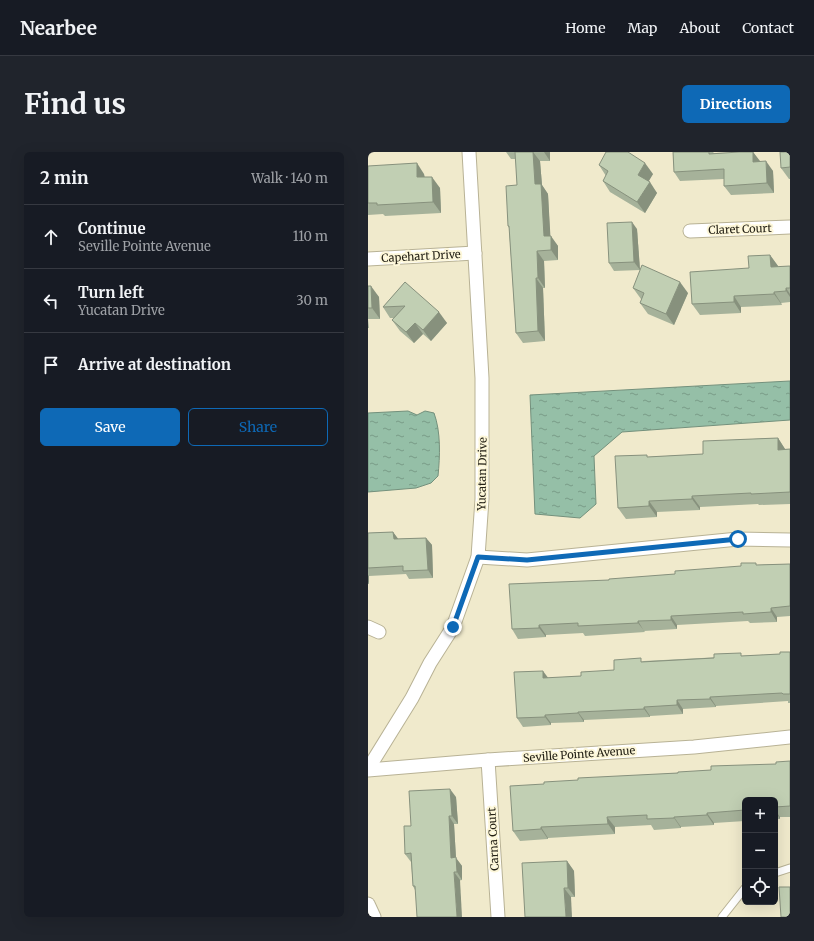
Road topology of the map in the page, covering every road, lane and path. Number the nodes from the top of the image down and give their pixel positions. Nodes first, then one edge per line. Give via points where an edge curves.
1 (469, 152) edge
2 (790, 227) edge
3 (690, 231) dead end
4 (475, 252) junction
5 (368, 258) edge
6 (790, 540) edge
7 (478, 557) junction
8 (790, 737) edge
9 (488, 760) junction
10 (368, 769) edge
11 (790, 868) edge
12 (778, 872) edge
13 (742, 892) edge
14 (368, 904) edge
15 (374, 917) edge
16 (498, 917) edge
17 (722, 917) edge

1 - 4 street, Yucatan Drive
2 - 3 street, Claret Court
4 - 5 street, Capehart Drive
4 - 7 street, Yucatan Drive via 482,386 482,500
6 - 7 street via 738,539 527,560
7 - 10 street, Yucatan Drive via 453,627
8 - 9 street, Seville Pointe Avenue via 694,747
9 - 10 street, Seville Pointe Avenue
9 - 16 street, Carna Court
11 - 12 lane
13 - 17 lane
14 - 15 street

